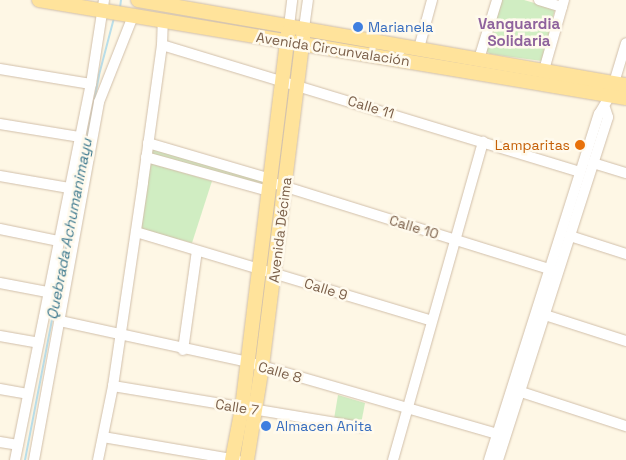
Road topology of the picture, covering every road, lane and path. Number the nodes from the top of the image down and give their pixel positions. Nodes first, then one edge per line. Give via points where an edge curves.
1 (39, 0) edge
2 (138, 0) edge
3 (292, 0) edge
4 (308, 0) edge
5 (432, 0) edge
6 (497, 0) edge
7 (539, 0) edge
8 (563, 3) edge
9 (106, 8) edge
10 (130, 16) junction
11 (163, 21) junction
12 (289, 26) junction
13 (304, 28) junction
14 (288, 41) junction
15 (302, 43) junction
16 (626, 43) edge
17 (162, 45) junction
18 (419, 48) junction
19 (479, 59) junction
20 (0, 69) edge
21 (544, 70) junction
22 (282, 82) junction
23 (91, 84) junction
24 (298, 86) junction
25 (614, 93) edge
26 (626, 98) edge
27 (0, 124) edge
28 (79, 138) junction
29 (483, 141) junction
30 (148, 143) junction
31 (146, 157) junction
32 (593, 163) junction
33 (580, 172) junction
34 (626, 174) edge
35 (0, 176) edge
36 (270, 184) junction
37 (285, 186) junction
38 (69, 188) junction
39 (0, 229) edge
40 (136, 232) junction
41 (570, 236) junction
42 (453, 239) junction
43 (58, 241) junction
44 (197, 251) junction
45 (626, 254) edge
46 (260, 269) junction
47 (554, 270) junction
48 (274, 273) junction
49 (0, 283) edge
50 (48, 292) junction
51 (545, 314) junction
52 (430, 320) junction
53 (60, 321) junction
54 (119, 334) junction
55 (0, 336) edge
56 (626, 341) edge
57 (38, 343) junction
58 (183, 350) junction
59 (248, 362) junction
60 (262, 366) junction
61 (113, 386) junction
62 (0, 390) edge
63 (515, 390) junction
64 (28, 394) junction
65 (248, 409) junction
66 (406, 409) junction
67 (626, 426) edge
68 (362, 427) dead end
69 (497, 434) junction
70 (103, 436) junction
71 (0, 442) edge
72 (18, 444) junction
73 (16, 460) edge
74 (34, 460) edge
75 (98, 460) edge
76 (232, 460) edge
77 (237, 460) edge
78 (247, 460) edge
79 (392, 460) edge
80 (488, 460) edge
81 (498, 460) edge

1 - 9 main road, Avenida Circunvalación
2 - 12 main road, Avenida Circunvalación
3 - 12 street, Avenida Décima
4 - 13 street, Avenida Décima
5 - 18 street
6 - 19 street
7 - 8 street
8 - 21 street
9 - 10 main road, Avenida Circunvalación
9 - 23 street
10 - 11 main road, Avenida Circunvalación
10 - 53 street via 100,102
11 - 14 main road, Avenida Circunvalación
11 - 17 street
12 - 13 main road, Avenida Circunvalación
12 - 14 main road, Avenida Décima
13 - 15 main road, Avenida Décima
13 - 18 main road, Avenida Circunvalación
14 - 15 main road, Avenida Circunvalación
14 - 22 main road, Avenida Décima
15 - 24 main road, Avenida Décima
15 - 25 main road, Avenida Circunvalación
16 - 25 street
17 - 22 street, Calle 11
17 - 30 street
18 - 19 main road, Avenida Circunvalación
19 - 21 main road, Avenida Circunvalación
20 - 23 street
21 - 25 main road, Avenida Circunvalación
22 - 24 street, Calle 11
22 - 36 main road, Avenida Décima
23 - 28 street
24 - 29 street, Calle 11
24 - 37 main road, Avenida Décima
25 - 26 main road, Avenida Circunvalación
25 - 32 street
25 - 33 street via 599,114
27 - 28 street
28 - 38 street
29 - 33 street, Calle 11
29 - 42 street
30 - 31 street
30 - 36 street, Calle 10
31 - 36 street, Calle 10
31 - 40 street
32 - 34 street
32 - 41 street
33 - 47 street
35 - 38 street
36 - 37 street, Calle 10
36 - 46 main road, Avenida Décima
37 - 42 street, Calle 10
37 - 48 main road, Avenida Décima
38 - 43 street
39 - 43 street
40 - 44 street, Calle 9
40 - 54 street
41 - 45 street
41 - 47 street
42 - 47 street, Calle 10
42 - 52 street
43 - 50 street
44 - 46 street, Calle 9
44 - 58 street
46 - 48 street, Calle 9
46 - 59 main road, Avenida Décima
47 - 51 street
47 - 63 street
48 - 52 street, Calle 9
48 - 60 main road, Avenida Décima
49 - 50 street
50 - 57 street
51 - 56 street
51 - 63 street
52 - 66 street
53 - 54 street, Calle 8
53 - 74 street
54 - 58 street, Calle 8
54 - 61 street
55 - 57 street
57 - 64 street
58 - 59 street, Calle 8
59 - 60 street, Calle 8
59 - 65 main road, Avenida Décima
60 - 65 main road, Avenida Décima
60 - 66 street, Calle 8
61 - 65 street, Calle 7
61 - 70 street
62 - 64 street
63 - 67 street
63 - 69 street
63 - 81 street
64 - 72 street
65 - 68 street, Calle 7
65 - 76 main road, Avenida Décima
65 - 78 main road, Avenida Décima
66 - 69 street, Calle 8
66 - 79 street
69 - 80 street
70 - 75 street
70 - 76 street
71 - 72 street
72 - 73 street
76 - 77 street

